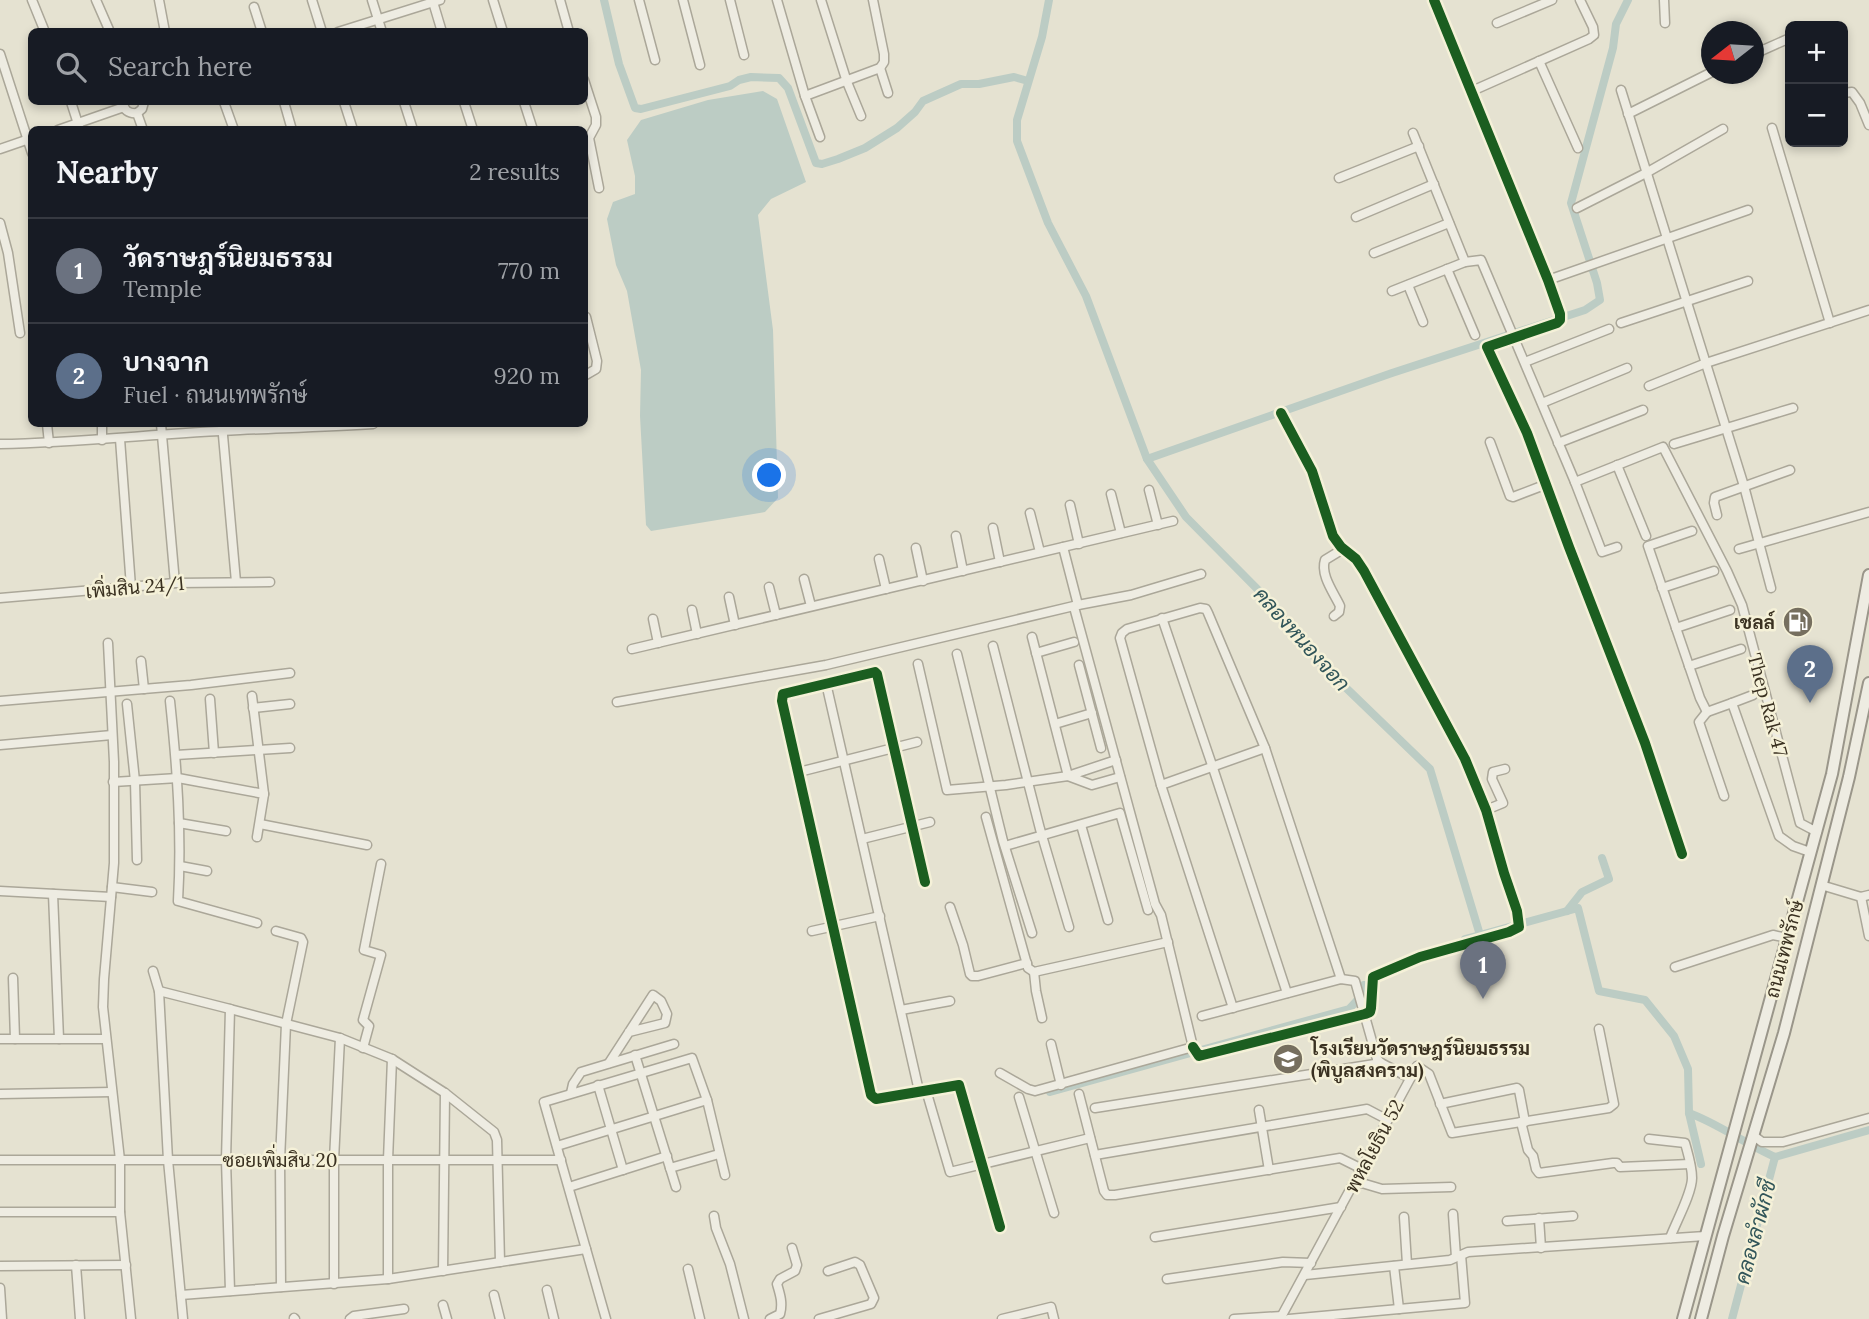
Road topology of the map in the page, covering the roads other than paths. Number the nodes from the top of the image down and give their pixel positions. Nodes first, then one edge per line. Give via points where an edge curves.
1 (32, 0) edge
2 (96, 0) edge
3 (159, 0) edge
4 (312, 0) edge
5 (372, 0) edge
6 (493, 0) edge
7 (560, 0) edge
8 (639, 0) edge
9 (683, 0) edge
10 (730, 0) edge
11 (777, 0) edge
12 (821, 0) edge
13 (873, 0) edge
14 (1434, 0) edge
15 (1552, 0) edge
16 (1580, 0) edge
17 (1664, 0) edge
18 (437, 1) edge
19 (254, 7) dead end
20 (378, 19) junction
21 (1497, 23) dead end
22 (1665, 23) dead end
23 (44, 28) edge
24 (108, 28) edge
25 (164, 28) edge
26 (261, 28) edge
27 (321, 28) edge
28 (350, 28) edge
29 (381, 28) edge
30 (441, 28) edge
31 (502, 28) edge
32 (568, 28) edge
33 (1785, 40) edge
34 (1764, 50) edge
35 (0, 54) edge
36 (744, 55) dead end
37 (655, 61) dead end
38 (1539, 61) junction
39 (700, 65) dead end
40 (880, 68) junction
41 (1701, 78) edge
42 (847, 82) junction
43 (1621, 90) dead end
44 (1472, 91) junction
45 (588, 92) edge
46 (1848, 92) edge
47 (888, 93) dead end
48 (805, 96) junction
49 (72, 105) edge
50 (121, 105) edge
51 (124, 105) edge
52 (143, 105) edge
53 (225, 105) edge
54 (285, 105) edge
55 (345, 105) edge
56 (405, 105) edge
57 (465, 105) edge
58 (525, 105) edge
59 (137, 113) junction
60 (1628, 114) junction
61 (861, 116) dead end
62 (1869, 125) edge
63 (79, 126) edge
64 (142, 126) edge
65 (233, 126) edge
66 (291, 126) edge
67 (352, 126) edge
68 (412, 126) edge
69 (472, 126) edge
70 (532, 126) edge
71 (1772, 128) dead end
72 (1723, 129) dead end
73 (1413, 133) dead end
74 (28, 136) edge
75 (588, 137) edge
76 (820, 137) dead end
77 (28, 139) edge
78 (588, 143) edge
79 (1419, 146) junction
80 (1578, 148) dead end
81 (0, 149) edge
82 (1646, 173) junction
83 (1339, 178) dead end
84 (1434, 184) junction
85 (600, 188) dead end
86 (1577, 208) dead end
87 (1748, 210) dead end
88 (1356, 217) dead end
89 (0, 223) edge
90 (1449, 223) junction
91 (1667, 238) junction
92 (1374, 253) dead end
93 (1465, 262) junction
94 (1447, 269) junction
95 (1548, 280) junction
96 (1748, 281) dead end
97 (1408, 285) junction
98 (1392, 291) dead end
99 (1687, 301) junction
100 (1869, 310) edge
101 (1423, 322) dead end
102 (1621, 323) dead end
103 (1830, 323) junction
104 (588, 325) edge
105 (1609, 329) dead end
106 (20, 333) dead end
107 (1513, 334) junction
108 (1475, 335) dead end
109 (1525, 362) junction
110 (1706, 363) junction
111 (1627, 368) dead end
112 (588, 374) edge
113 (1649, 386) dead end
114 (1542, 403) junction
115 (1793, 408) dead end
116 (1643, 410) dead end
117 (1281, 413) dead end
118 (47, 427) edge
119 (102, 427) edge
120 (162, 427) edge
121 (222, 427) edge
122 (275, 427) edge
123 (1725, 428) junction
124 (162, 435) junction
125 (120, 439) junction
126 (102, 440) junction
127 (1490, 442) dead end
128 (49, 443) junction
129 (1558, 443) junction
130 (0, 444) edge
131 (1674, 444) dead end
132 (1617, 465) junction
133 (1790, 470) dead end
134 (1575, 482) junction
135 (1547, 484) junction
136 (1744, 486) junction
137 (1149, 490) dead end
138 (1111, 494) dead end
139 (1070, 505) dead end
140 (1869, 512) edge
141 (1030, 513) dead end
142 (1717, 515) dead end
143 (1173, 521) dead end
144 (1158, 525) junction
145 (993, 528) dead end
146 (1692, 531) dead end
147 (1121, 533) junction
148 (956, 536) dead end
149 (1646, 536) dead end
150 (1759, 543) junction
151 (1079, 544) junction
152 (1063, 547) junction
153 (1617, 547) dead end
154 (916, 548) dead end
155 (1343, 549) junction
156 (1739, 550) dead end
157 (1040, 552) junction
158 (879, 559) dead end
159 (1000, 562) junction
160 (963, 571) junction
161 (1714, 571) dead end
162 (1201, 574) dead end
163 (1869, 575) edge
164 (804, 579) dead end
165 (923, 581) junction
166 (236, 582) junction
167 (270, 582) dead end
168 (175, 583) junction
169 (131, 587) junction
170 (769, 587) dead end
171 (1662, 588) junction
172 (1771, 588) dead end
173 (886, 589) junction
174 (729, 597) dead end
175 (0, 598) edge
176 (811, 606) junction
177 (1076, 606) junction
178 (692, 610) dead end
179 (1730, 610) dead end
180 (776, 615) junction
181 (1334, 616) dead end
182 (1162, 618) junction
183 (653, 619) dead end
184 (735, 625) junction
185 (1676, 628) junction
186 (697, 634) junction
187 (1032, 637) dead end
188 (1074, 642) dead end
189 (108, 643) dead end
190 (659, 643) junction
191 (993, 646) dead end
192 (632, 649) dead end
193 (1741, 649) dead end
194 (1037, 653) junction
195 (957, 654) dead end
196 (141, 661) dead end
197 (918, 664) dead end
198 (1079, 665) dead end
199 (1689, 666) junction
200 (290, 673) dead end
201 (826, 683) junction
202 (1869, 683) edge
203 (144, 689) junction
204 (111, 691) junction
205 (1753, 695) dead end
206 (252, 696) dead end
207 (210, 699) dead end
208 (0, 701) edge
209 (170, 701) dead end
210 (617, 702) dead end
211 (1732, 703) junction
212 (127, 704) dead end
213 (290, 704) dead end
214 (253, 708) junction
215 (1707, 712) junction
216 (1092, 713) junction
217 (1055, 724) junction
218 (112, 735) junction
219 (917, 742) dead end
220 (0, 745) edge
221 (894, 747) junction
222 (290, 748) dead end
223 (1101, 748) dead end
224 (1265, 748) junction
225 (258, 750) junction
226 (214, 752) junction
227 (176, 755) junction
228 (844, 760) junction
229 (1116, 760) junction
230 (1213, 768) junction
231 (1505, 769) dead end
232 (799, 772) junction
233 (1068, 776) junction
234 (1120, 777) junction
235 (178, 778) junction
236 (135, 781) junction
237 (113, 782) junction
238 (1028, 782) junction
239 (1161, 785) junction
240 (990, 787) junction
241 (264, 794) junction
242 (1724, 796) dead end
243 (1486, 810) junction
244 (986, 817) dead end
245 (930, 822) dead end
246 (179, 823) junction
247 (260, 824) junction
248 (1081, 824) junction
249 (913, 827) junction
250 (226, 831) dead end
251 (1817, 832) junction
252 (1042, 836) junction
253 (257, 837) dead end
254 (862, 839) junction
255 (368, 845) dead end
256 (1005, 846) junction
257 (1810, 852) junction
258 (1682, 854) dead end
259 (137, 860) dead end
260 (382, 864) dead end
261 (180, 866) junction
262 (207, 871) dead end
263 (925, 882) dead end
264 (1821, 885) junction
265 (112, 887) junction
266 (0, 891) edge
267 (152, 892) dead end
268 (54, 894) junction
269 (1865, 896) edge
270 (111, 897) junction
271 (950, 907) dead end
272 (1148, 910) dead end
273 (880, 916) junction
274 (1108, 920) dead end
275 (257, 923) dead end
276 (834, 926) junction
277 (1069, 927) dead end
278 (276, 931) dead end
279 (812, 931) dead end
280 (1032, 933) dead end
281 (1869, 936) edge
282 (1787, 938) junction
283 (1168, 942) junction
284 (1027, 963) junction
285 (1675, 967) dead end
286 (153, 971) dead end
287 (1034, 972) junction
288 (13, 978) dead end
289 (1341, 979) junction
290 (159, 991) junction
291 (1287, 993) junction
292 (950, 1001) dead end
293 (1233, 1008) junction
294 (230, 1009) junction
295 (901, 1010) junction
296 (1365, 1012) junction
297 (1202, 1016) dead end
298 (1042, 1018) dead end
299 (286, 1024) junction
300 (1600, 1029) dead end
301 (629, 1032) junction
302 (340, 1038) junction
303 (15, 1039) junction
304 (59, 1039) junction
305 (0, 1040) edge
306 (106, 1040) junction
307 (674, 1044) dead end
308 (1051, 1044) dead end
309 (363, 1048) junction
310 (1195, 1051) junction
311 (635, 1055) junction
312 (393, 1059) junction
313 (609, 1063) junction
314 (1381, 1063) junction
315 (641, 1073) junction
316 (1000, 1073) dead end
317 (1410, 1078) junction
318 (598, 1085) junction
319 (1062, 1085) junction
320 (922, 1091) junction
321 (112, 1092) junction
322 (445, 1093) junction
323 (571, 1093) junction
324 (0, 1094) edge
325 (1079, 1094) dead end
326 (1019, 1097) dead end
327 (707, 1100) junction
328 (1440, 1104) junction
329 (1095, 1108) dead end
330 (1259, 1110) dead end
331 (655, 1116) junction
332 (1869, 1118) edge
333 (1388, 1120) junction
334 (1523, 1122) junction
335 (1262, 1127) junction
336 (612, 1129) junction
337 (1090, 1138) junction
338 (1649, 1139) dead end
339 (1753, 1139) junction
340 (557, 1146) junction
341 (1036, 1152) junction
342 (719, 1154) junction
343 (1095, 1155) junction
344 (667, 1156) junction
345 (0, 1160) edge
346 (120, 1160) junction
347 (168, 1160) junction
348 (226, 1160) junction
349 (280, 1160) junction
350 (334, 1160) junction
351 (388, 1160) junction
352 (444, 1160) junction
353 (498, 1160) junction
354 (561, 1160) junction
355 (1690, 1164) junction
356 (982, 1165) junction
357 (670, 1168) junction
358 (1362, 1168) junction
359 (623, 1170) junction
360 (1269, 1170) junction
361 (725, 1175) dead end
362 (1355, 1181) junction
363 (569, 1187) junction
364 (676, 1187) dead end
365 (1451, 1187) dead end
366 (1341, 1207) junction
367 (0, 1212) edge
368 (120, 1212) junction
369 (1054, 1213) dead end
370 (1453, 1214) dead end
371 (714, 1216) dead end
372 (1573, 1216) dead end
373 (1404, 1217) dead end
374 (1539, 1218) junction
375 (1507, 1221) dead end
376 (1000, 1227) dead end
377 (1705, 1236) junction
378 (1155, 1237) dead end
379 (1670, 1238) junction
380 (792, 1248) dead end
381 (1541, 1248) junction
382 (586, 1249) junction
383 (1459, 1256) junction
384 (500, 1262) junction
385 (1311, 1263) junction
386 (1407, 1264) junction
387 (76, 1265) junction
388 (126, 1265) junction
389 (0, 1266) edge
390 (1394, 1266) junction
391 (688, 1269) dead end
392 (443, 1271) junction
393 (828, 1271) dead end
394 (1305, 1275) junction
395 (388, 1279) junction
396 (1167, 1279) dead end
397 (334, 1284) junction
398 (281, 1287) junction
399 (0, 1288) edge
400 (547, 1290) dead end
401 (230, 1291) junction
402 (494, 1294) dead end
403 (181, 1295) junction
404 (443, 1305) dead end
405 (404, 1308) dead end
406 (1398, 1309) junction
407 (1284, 1318) edge
408 (2, 1319) edge
409 (80, 1319) edge
410 (131, 1319) edge
411 (183, 1319) edge
412 (350, 1319) edge
413 (447, 1319) edge
414 (500, 1319) edge
415 (554, 1319) edge
416 (607, 1319) edge
417 (700, 1319) edge
418 (744, 1319) edge
419 (770, 1319) edge
420 (819, 1319) edge
421 (1002, 1319) edge
422 (1054, 1319) edge
423 (1234, 1319) edge
424 (1683, 1319) edge
425 (1701, 1319) edge

1 - 23 street
2 - 24 street
3 - 25 street
4 - 27 street
5 - 20 street
6 - 31 street
7 - 32 street
8 - 37 street
9 - 39 street
10 - 36 street
11 - 48 street
12 - 42 street
13 - 40 street via 884,54
14 - 44 street
15 - 21 street
16 - 38 street via 1594,34
17 - 22 street
18 - 20 street
18 - 30 street
19 - 26 street
20 - 28 street
20 - 29 street
33 - 34 street
35 - 74 street
38 - 44 street
38 - 80 street
40 - 42 street
40 - 47 street
41 - 60 street
42 - 48 street
42 - 61 street
43 - 60 street
44 - 95 street
45 - 75 street via 596,117
46 - 62 street via 1860,103
48 - 76 street
49 - 63 street
50 - 63 street
51 - 59 street
52 - 59 street
53 - 65 street
54 - 66 street
55 - 67 street
56 - 68 street
57 - 69 street
58 - 70 street
59 - 64 street
60 - 82 street
71 - 103 street
72 - 82 street
73 - 79 street
77 - 81 street
78 - 85 street
79 - 83 street
79 - 84 street
82 - 86 street
82 - 91 street
84 - 88 street
84 - 90 street
87 - 91 street
89 - 106 street
90 - 92 street
90 - 93 street
91 - 95 street
91 - 99 street
93 - 94 street
93 - 107 street via 1481,260
94 - 97 street
94 - 108 street
95 - 107 street via 1560,317 1557,323
96 - 99 street
97 - 98 street
97 - 101 street
99 - 102 street
99 - 110 street
100 - 103 street
103 - 110 street
104 - 112 street via 597,361 596,369
105 - 109 street
107 - 109 street
107 - 135 street via 1487,347
109 - 114 street
110 - 113 street
110 - 123 street
111 - 114 street
114 - 129 street
115 - 123 street
116 - 129 street
117 - 155 street via 1312,471 1333,536
118 - 128 street
119 - 126 street
120 - 124 street
121 - 122 street
121 - 124 street
121 - 166 street
123 - 131 street
123 - 136 street
124 - 125 street
124 - 168 street
125 - 126 street
125 - 169 street
126 - 128 street
127 - 135 street via 1510,496
128 - 130 street
129 - 134 street
132 - 134 street
132 - 149 street
132 - 251 street, Thep Rak 47 via 1663,447 1742,605 1800,823
133 - 136 street
134 - 153 street via 1602,552
135 - 258 street
136 - 142 street via 1713,499
136 - 150 street
137 - 144 street
138 - 147 street
139 - 151 street
140 - 150 street
141 - 157 street
143 - 144 street
144 - 147 street
145 - 159 street
146 - 171 street via 1647,546
147 - 151 street
148 - 160 street
150 - 156 street
150 - 172 street
151 - 152 street
152 - 157 street
152 - 177 street
154 - 165 street
155 - 181 street via 1323,563 1340,606
155 - 243 street via 1360,565 1400,637 1465,759
157 - 159 street
158 - 173 street
159 - 160 street
160 - 165 street
161 - 171 street
162 - 177 street
163 - 251 main road, ถนนเทพรักษ์
164 - 176 street
165 - 173 street
166 - 167 street, เพิ่มสิน 24/1
166 - 168 street, เพิ่มสิน 24/1
168 - 169 street, เพิ่มสิน 24/1
169 - 175 street, เพิ่มสิน 24/1
170 - 180 street
171 - 185 street
173 - 176 street
174 - 184 street
176 - 180 street
177 - 210 street via 826,665
177 - 229 street
178 - 186 street
179 - 185 street
180 - 184 street
182 - 224 street via 1206,609
182 - 230 street
182 - 239 street via 1127,629 1120,638
183 - 190 street
184 - 186 street
185 - 199 street
186 - 190 street
187 - 194 street
188 - 194 street
189 - 204 street
190 - 192 street
191 - 238 street
193 - 199 street
194 - 217 street
195 - 240 street
196 - 203 street
197 - 240 street via 947,790
198 - 216 street
199 - 215 street
200 - 203 street
201 - 221 street via 876,673
201 - 228 street
201 - 232 street via 782,697
202 - 264 main road, ถนนเทพรักษ์
203 - 204 street
204 - 208 street
204 - 218 street
205 - 211 street
206 - 214 street
207 - 226 street
209 - 227 street
211 - 215 street
211 - 257 street via 1779,836
212 - 236 street
213 - 214 street
214 - 225 street
215 - 242 street via 1699,722
216 - 217 street
216 - 223 street
217 - 233 street
218 - 220 street
218 - 237 street
219 - 221 street
221 - 228 street
221 - 249 street
222 - 225 street
224 - 230 street
224 - 289 street
225 - 226 street
225 - 241 street
226 - 227 street
227 - 235 street
228 - 232 street
228 - 254 street
229 - 233 street
229 - 234 street
230 - 239 street
230 - 291 street
231 - 243 street via 1492,775 1503,803
232 - 276 street
233 - 234 street via 1092,785
233 - 238 street
234 - 283 street
235 - 236 street
235 - 241 street
235 - 246 street
236 - 237 street
236 - 259 street
237 - 265 street
238 - 240 street
238 - 252 street
239 - 293 street
240 - 256 street
241 - 247 street
243 - 296 street via 1519,927 1420,957 1373,978 1371,1008
244 - 284 street
245 - 249 street
246 - 250 street
246 - 261 street
247 - 253 street
247 - 255 street
248 - 252 street
248 - 272 street via 1120,813
248 - 274 street
249 - 254 street
249 - 263 street
251 - 257 main road, ถนนเทพรักษ์
252 - 256 street
252 - 277 street
254 - 273 street
256 - 280 street
257 - 282 main road, ถนนเทพรักษ์
260 - 309 street via 364,950 381,954 363,1020 369,1026
261 - 262 street
261 - 275 street via 178,901
264 - 269 street
264 - 339 main road, ถนนเทพรักษ์
265 - 267 street
265 - 270 street
266 - 268 street
268 - 270 street
268 - 304 street
269 - 281 street
270 - 306 street via 103,1007
271 - 284 street via 972,976
273 - 276 street
273 - 295 street
276 - 279 street
276 - 320 street via 872,1095 876,1099
278 - 299 street via 303,942
282 - 285 street via 1773,934
282 - 377 main road, ถนนเทพรักษ์
283 - 287 street
283 - 310 street
284 - 287 street
286 - 290 street
287 - 298 street
288 - 303 street
289 - 291 street
289 - 296 street via 1355,981
290 - 294 street
290 - 347 street
291 - 293 street
292 - 295 street
293 - 297 street
294 - 299 street
294 - 348 street
295 - 320 street
296 - 310 street
296 - 314 street
299 - 302 street
299 - 349 street
300 - 334 street via 1614,1104
301 - 301 street via 653,995 661,1001 667,1014 665,1023
301 - 313 street
302 - 309 street
302 - 350 street
303 - 304 street
303 - 305 street
304 - 306 street
306 - 321 street
307 - 311 street
308 - 319 street
309 - 312 street
310 - 319 street
311 - 313 street
311 - 315 street
312 - 322 street
312 - 351 street
313 - 323 street via 581,1072
314 - 317 street
314 - 329 street
315 - 318 street
315 - 327 street via 692,1058
315 - 331 street
316 - 319 street via 1035,1091
317 - 328 street, พหลโยธิน 52 via 1417,1066 1429,1074
317 - 333 street, พหลโยธิน 52
318 - 323 street
318 - 336 street
320 - 356 street via 948,1170
320 - 356 street via 960,1086
321 - 324 street
321 - 346 street
322 - 352 street
322 - 353 street via 496,1136
323 - 340 street via 544,1102
325 - 337 street
326 - 341 street
327 - 331 street
327 - 342 street
328 - 334 street, พหลโยธิน 52 via 1452,1133
328 - 334 street via 1518,1089
330 - 335 street
331 - 336 street
331 - 344 street
332 - 339 street via 1783,1142
333 - 335 street via 1367,1109
333 - 358 street, พหลโยธิน 52
334 - 355 street via 1528,1150 1539,1172 1613,1163 1620,1167
335 - 343 street
335 - 360 street
336 - 340 street
336 - 359 street
337 - 341 street
337 - 343 street
338 - 355 street via 1685,1143
339 - 425 main road, ถนนเทพรักษ์
340 - 354 street
341 - 356 street
341 - 369 street
342 - 357 street
342 - 361 street
343 - 360 street via 1107,1195
344 - 357 street
344 - 359 street
345 - 346 street, ซอยเพิ่มสิน 20
346 - 347 street, ซอยเพิ่มสิน 20
346 - 368 street
347 - 348 street, ซอยเพิ่มสิน 20
347 - 403 street
348 - 349 street, ซอยเพิ่มสิน 20
348 - 401 street
349 - 350 street, ซอยเพิ่มสิน 20
349 - 398 street
350 - 351 street, ซอยเพิ่มสิน 20
350 - 397 street
351 - 352 street, ซอยเพิ่มสิน 20
351 - 395 street
352 - 353 street, ซอยเพิ่มสิน 20
352 - 392 street
353 - 354 street, ซอยเพิ่มสิน 20
353 - 384 street
354 - 363 street
355 - 379 street via 1690,1187
356 - 376 street
357 - 364 street
358 - 360 street via 1340,1158
358 - 362 street, พหลโยธิน 52
359 - 363 street
362 - 365 street via 1382,1189
362 - 366 street, พหลโยธิน 52
363 - 382 street
366 - 378 street
366 - 385 street, พหลโยธิน 52
367 - 368 street
368 - 388 street
370 - 383 street
371 - 418 street
372 - 374 street
373 - 386 street
374 - 375 street
374 - 381 street
377 - 379 street
377 - 424 main road, ถนนเทพรักษ์
379 - 381 street
380 - 419 street via 797,1265 777,1284 782,1308
381 - 383 street
382 - 384 street
382 - 416 street
383 - 386 street
383 - 406 street via 1465,1303
384 - 392 street
385 - 394 street, พหลโยธิน 52
385 - 396 street via 1283,1262
386 - 390 street
387 - 388 street
387 - 389 street
387 - 409 street
388 - 410 street
390 - 394 street
390 - 406 street
391 - 417 street
392 - 395 street
393 - 420 street via 855,1262 874,1298 871,1304
394 - 407 street, พหลโยธิน 52
395 - 397 street
397 - 398 street
398 - 401 street
399 - 408 street
400 - 415 street
401 - 403 street
402 - 414 street
403 - 411 street
404 - 413 street
405 - 412 street
406 - 407 street
407 - 423 street
421 - 422 street via 1051,1307

